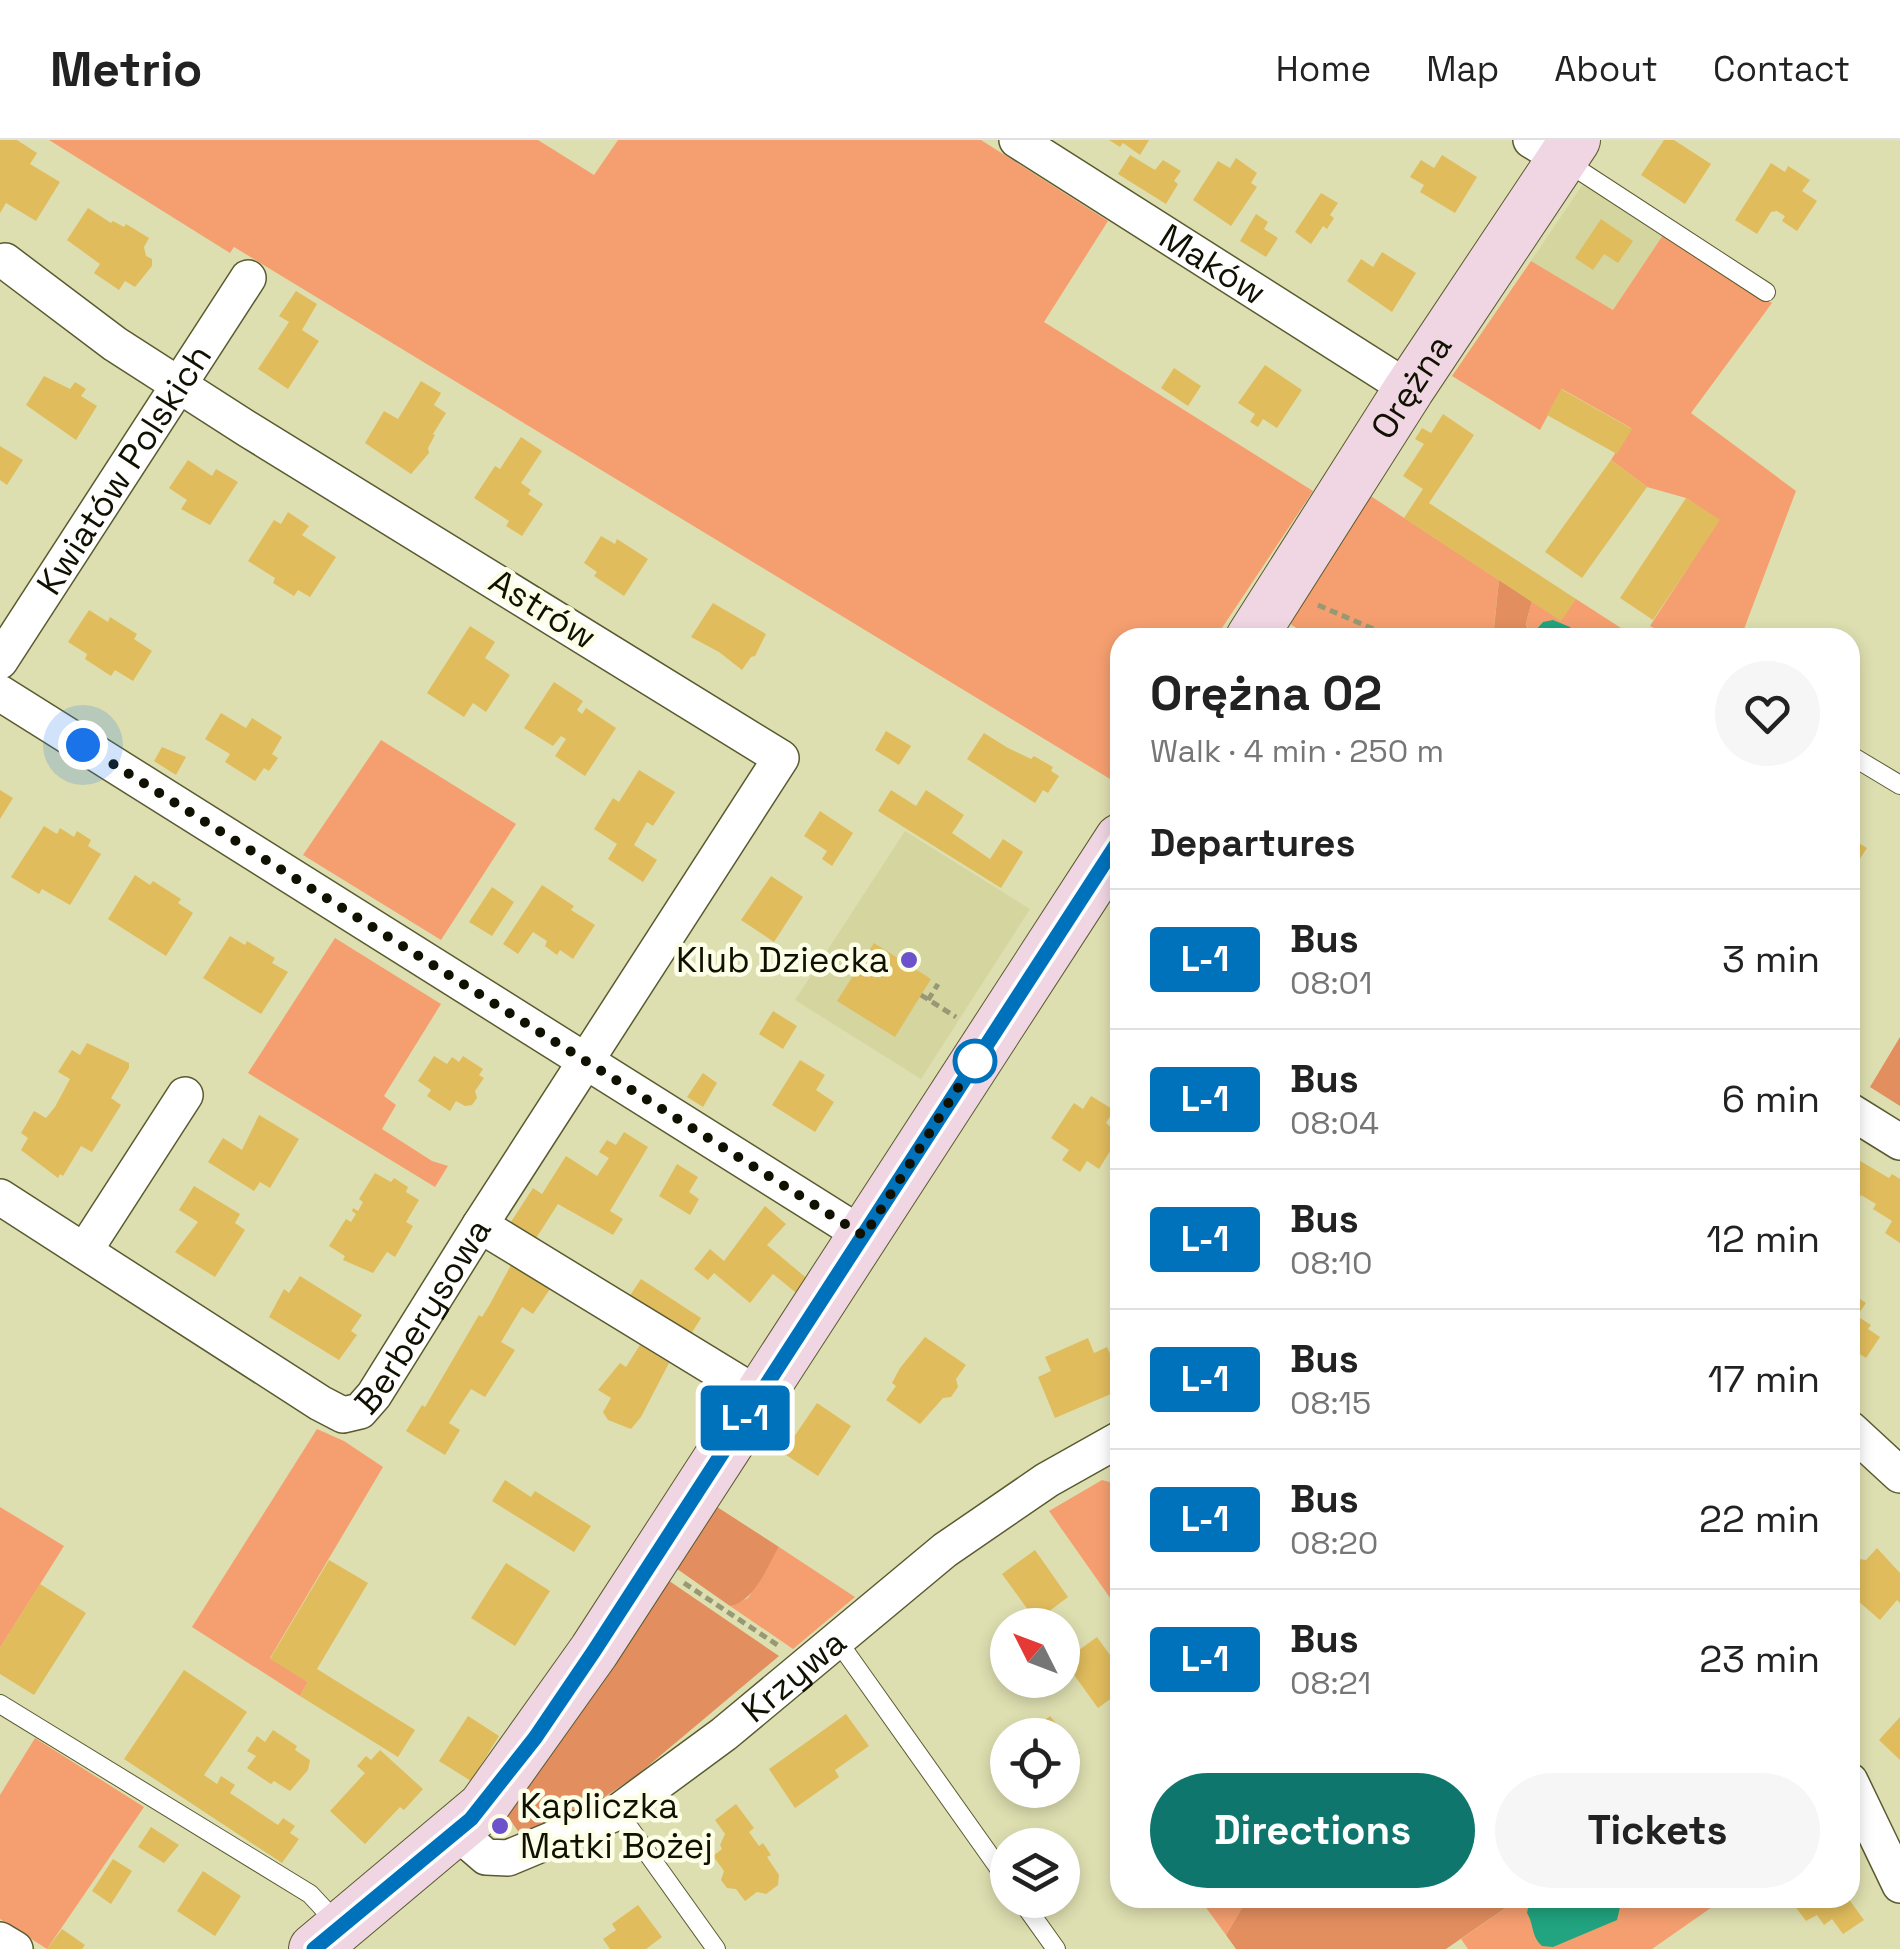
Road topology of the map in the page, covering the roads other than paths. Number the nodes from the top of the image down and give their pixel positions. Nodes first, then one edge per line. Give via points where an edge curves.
1 (1017, 140) edge
2 (1556, 146) edge
3 (2, 259) edge
4 (248, 278) dead end
5 (1766, 292) dead end
6 (180, 384) junction
7 (1409, 389) junction
8 (1257, 628) edge
9 (0, 661) edge
10 (0, 693) edge
11 (1860, 760) edge
12 (1900, 785) edge
13 (1110, 855) edge
14 (586, 1062) junction
15 (185, 1094) dead end
16 (1860, 1117) edge
17 (1900, 1142) edge
18 (0, 1197) edge
19 (480, 1225) junction
20 (864, 1236) junction
21 (85, 1250) junction
22 (760, 1396) junction
23 (1860, 1438) edge
24 (1110, 1445) edge
25 (1900, 1475) edge
26 (837, 1640) junction
27 (0, 1704) edge
28 (618, 1812) junction
29 (1860, 1825) edge
30 (456, 1832) junction
31 (990, 1856) edge
32 (1900, 1885) edge
33 (1034, 1918) edge
34 (328, 1938) edge
35 (0, 1940) edge
36 (15, 1949) edge
37 (716, 1949) edge
38 (1056, 1949) edge

1 - 7 street, Maków
2 - 5 lane
2 - 7 street, Orężna
3 - 6 street, Astrów
4 - 6 street, Kwiatów Polskich
6 - 9 street, Kwiatów Polskich
6 - 14 street, Astrów via 781,758
7 - 8 street, Orężna
10 - 14 street
11 - 12 lane
13 - 20 street
14 - 19 street
14 - 20 street
15 - 21 street
16 - 17 street
18 - 21 street, Berberysowa
19 - 21 street, Berberysowa via 374,1395 360,1410 343,1415
19 - 22 street, Berberysowa
20 - 22 street
22 - 30 street via 535,1738
23 - 25 street
24 - 26 street, Krzywa via 945,1550
26 - 28 street, Krzywa
26 - 31 lane
27 - 34 lane via 310,1894
28 - 30 street, Krzywa via 508,1858 479,1853
28 - 37 lane
29 - 32 street
30 - 34 street
33 - 38 lane
35 - 36 street

